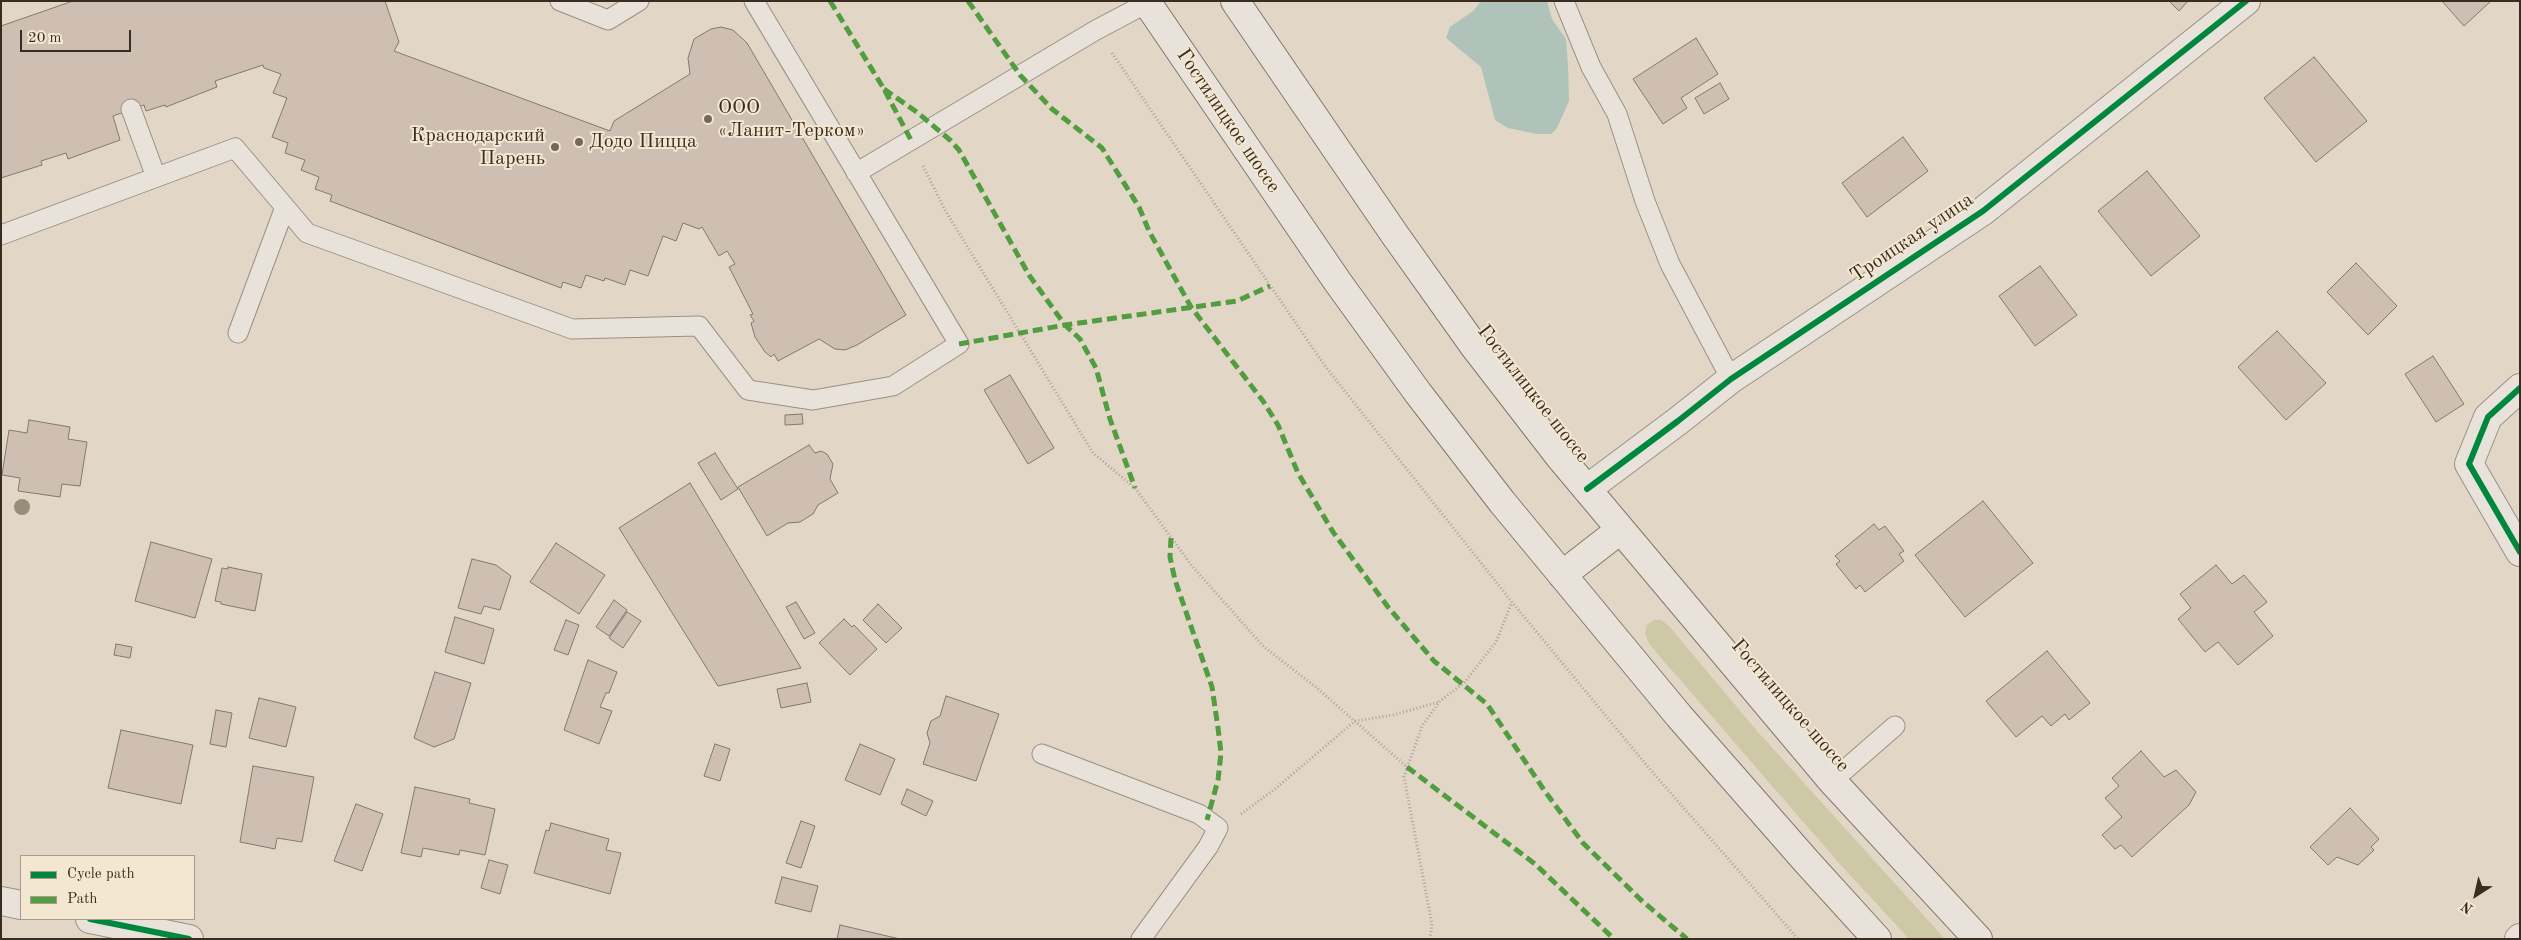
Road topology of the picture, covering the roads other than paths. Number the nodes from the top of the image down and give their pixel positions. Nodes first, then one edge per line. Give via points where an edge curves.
1 (560, 1) edge
2 (639, 1) edge
3 (754, 1) edge
4 (1235, 1) edge
5 (1564, 1) edge
6 (2246, 1) edge
7 (1147, 2) edge
8 (131, 109) dead end
9 (856, 173) junction
10 (156, 177) junction
11 (285, 207) junction
12 (1, 235) edge
13 (238, 333) dead end
14 (1731, 379) junction
15 (2520, 388) edge
16 (1587, 489) junction
17 (1620, 530) junction
18 (2520, 552) edge
19 (1562, 575) junction
20 (1895, 726) dead end
21 (1042, 754) dead end
22 (1832, 781) junction
23 (1, 901) edge
24 (20, 905) edge
25 (95, 920) edge
26 (189, 939) edge
27 (1141, 939) edge
28 (1877, 939) edge
29 (1978, 939) edge

1 - 2 lane via 608,20
3 - 9 lane
4 - 16 main road, Гостилицкое шоссе via 1318,126 1469,338
5 - 14 lane via 1591,67 1617,114 1645,201 1670,264
6 - 14 main road, Троицкая улица via 1983,211
7 - 9 lane
7 - 19 main road, Гостилицкое шоссе via 1320,256 1418,393
8 - 10 lane
9 - 11 lane via 959,344 893,386 813,400 748,390 699,326 572,329 307,233
10 - 11 lane via 235,148
10 - 12 lane
11 - 13 lane
14 - 16 main road, Троицкая улица
15 - 18 main road via 2488,417 2469,464
16 - 17 main road, Гостилицкое шоссе
17 - 19 main road
17 - 22 main road, Гостилицкое шоссе
19 - 28 main road, Гостилицкое шоссе via 1807,862
20 - 22 lane
21 - 27 lane via 1199,814 1218,828
22 - 29 main road, Гостилицкое шоссе
23 - 24 main road
25 - 26 main road

